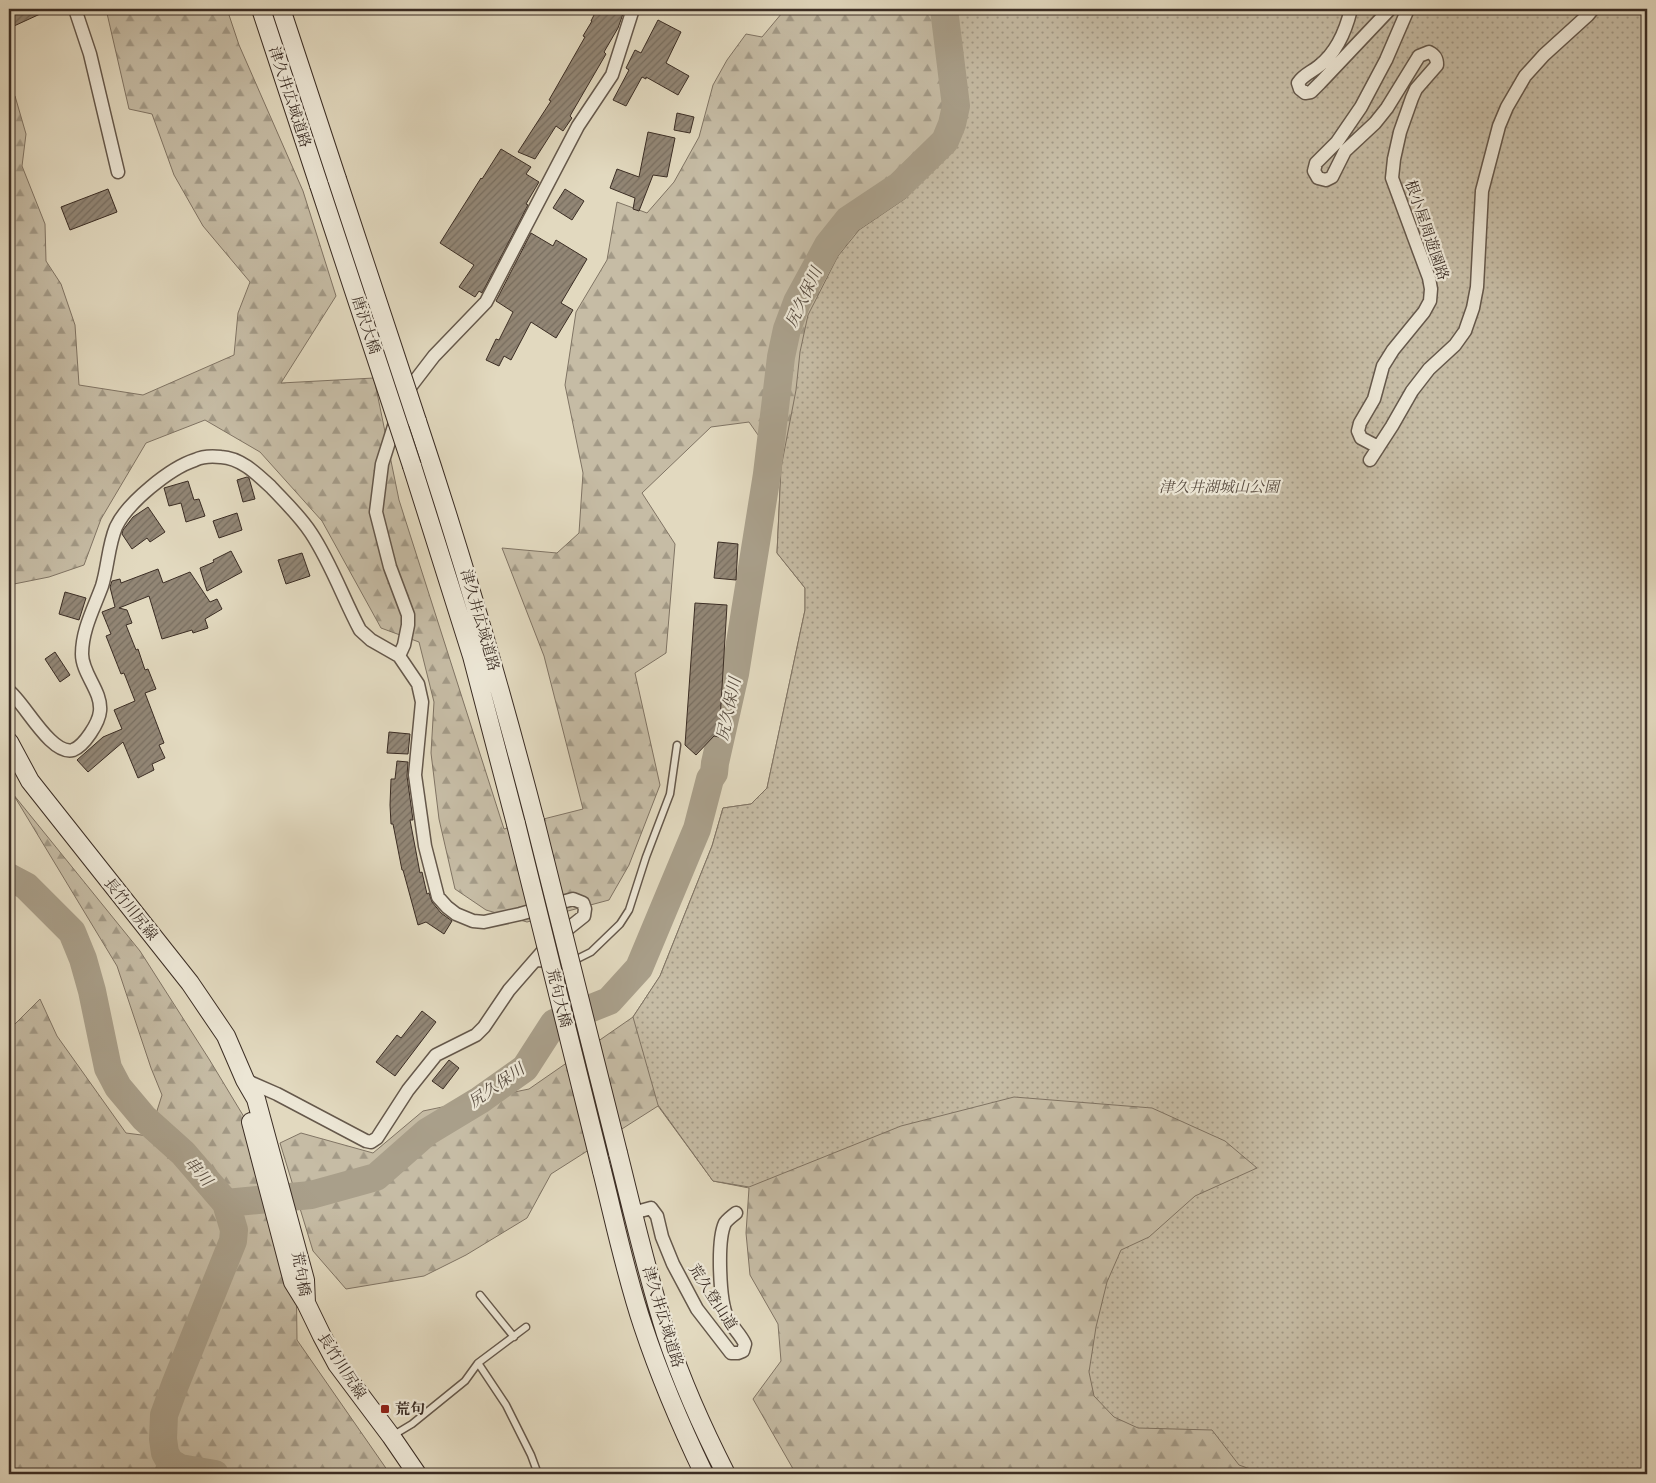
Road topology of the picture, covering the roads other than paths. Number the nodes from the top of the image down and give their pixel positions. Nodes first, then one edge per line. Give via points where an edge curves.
1 (75, 9) edge
2 (261, 9) edge
3 (281, 9) edge
4 (633, 9) edge
5 (1351, 9) edge
6 (1390, 9) edge
7 (1408, 9) edge
8 (1593, 9) edge
9 (118, 172) dead end
10 (337, 179) joint
11 (319, 185) joint
12 (417, 421) joint
13 (1372, 444) junction
14 (1370, 460) dead end
15 (412, 466) joint
16 (399, 656) junction
17 (9, 691) edge
18 (9, 742) edge
19 (677, 744) dead end
20 (535, 821) joint
21 (516, 824) joint
22 (531, 963) junction
23 (245, 1080) junction
24 (618, 1153) joint
25 (602, 1171) joint
26 (633, 1213) junction
27 (736, 1213) dead end
28 (480, 1295) dead end
29 (306, 1303) joint
30 (526, 1328) dead end
31 (514, 1337) junction
32 (478, 1363) junction
33 (391, 1436) junction
34 (417, 1474) edge
35 (538, 1474) edge
36 (704, 1474) edge
37 (726, 1474) edge

1 - 9 street via 90,54
2 - 11 main road, 津久井広域道路
3 - 10 main road, 津久井広域道路
4 - 16 street via 612,75 578,126 486,302 425,366 401,404 382,464 376,512 390,567 408,615 404,645
5 - 6 street via 1346,29 1329,57 1298,82 1306,93 1311,92
7 - 13 street, 根小屋周遊園路 via 1361,107 1337,142 1316,163 1314,172 1318,178 1326,180 1332,177 1345,151 1387,108 1419,56 1429,52 1434,54 1437,65 1416,89 1400,132 1392,178 1419,250 1431,289 1430,301 1383,366 1374,399 1358,431 1361,438
8 - 13 street via 1525,76 1496,136 1482,191 1476,288 1465,331 1412,391 1392,426
10 - 12 main road, 唐沢大橋, bridge
11 - 15 main road, 唐沢大橋, bridge
12 - 20 main road, 津久井広域道路 via 504,700
13 - 14 street
15 - 21 main road, 津久井広域道路 via 472,656
16 - 17 street via 360,630 310,531 264,480 237,460 212,456 193,460 162,478 135,502 117,525 108,551 103,583 83,639 82,656 100,704 99,718 89,735 75,750 58,746 35,725
16 - 22 street via 418,684 422,702 415,775 425,846 438,897 456,914 484,922 572,899 580,900 584,906 582,919 550,943
18 - 23 main road, 長竹川尻線 via 30,781 214,1017 230,1043
19 - 22 lane via 670,794 629,910 620,924 591,952 575,960 560,964
20 - 24 main road, 荒句大橋, bridge
21 - 25 main road, 荒句大橋, bridge
22 - 23 street via 476,1035 436,1055 371,1142
23 - 29 main road, 荒句橋 via 293,1282
24 - 26 main road, 津久井広域道路
25 - 36 main road, 津久井広域道路 via 648,1340
26 - 27 street, 荒久登山道 via 651,1208 657,1216 673,1264 697,1309 731,1353 738,1353 743,1351 745,1344 728,1318 722,1300 720,1276 722,1233 725,1223
26 - 37 main road, 津久井広域道路 via 677,1365
28 - 31 lane
29 - 33 main road, 長竹川尻線 via 337,1364
30 - 31 lane
31 - 32 lane
32 - 33 lane via 465,1381 412,1424
32 - 35 lane via 506,1404
33 - 34 main road, 長竹川尻線

